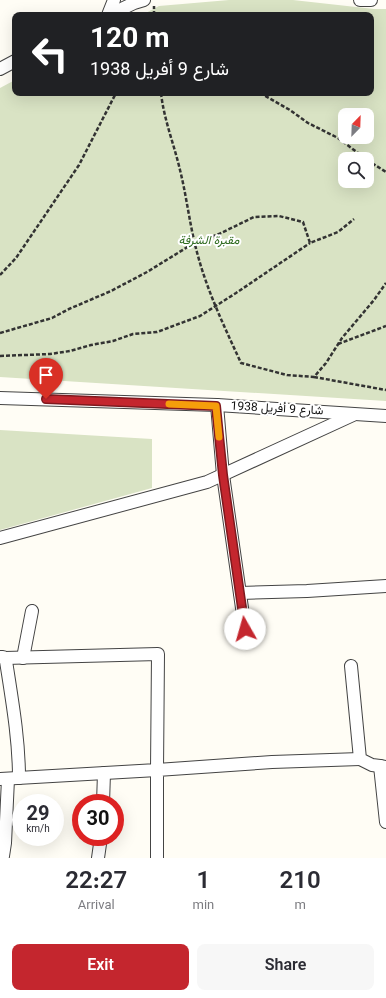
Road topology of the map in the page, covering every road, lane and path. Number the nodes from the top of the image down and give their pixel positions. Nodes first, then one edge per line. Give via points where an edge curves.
1 (114, 0) edge
2 (144, 0) edge
3 (360, 0) edge
4 (367, 0) edge
5 (371, 0) edge
6 (110, 12) edge
7 (115, 12) edge
8 (12, 63) edge
9 (0, 69) edge
10 (114, 96) edge
11 (161, 96) edge
12 (265, 96) edge
13 (357, 152) edge
14 (374, 164) edge
15 (386, 172) edge
16 (354, 219) dead end
17 (194, 243) junction
18 (310, 243) junction
19 (0, 275) edge
20 (386, 283) edge
21 (215, 307) junction
22 (386, 326) edge
23 (0, 333) edge
24 (338, 344) junction
25 (0, 356) edge
26 (314, 377) junction
27 (386, 390) edge
28 (0, 398) edge
29 (216, 406) junction
30 (355, 414) junction
31 (386, 416) edge
32 (223, 475) junction
33 (0, 538) edge
34 (386, 586) edge
35 (240, 593) junction
36 (32, 611) dead end
37 (245, 629) dead end
38 (3, 658) edge
39 (23, 658) junction
40 (350, 666) dead end
41 (360, 759) junction
42 (383, 767) edge
43 (157, 770) junction
44 (104, 773) junction
45 (9, 779) edge
46 (103, 794) edge
47 (386, 822) edge
48 (100, 846) edge
49 (2, 857) edge
50 (98, 858) edge
51 (157, 858) edge

1 - 6 street
2 - 7 street
3 - 4 street
4 - 5 street
8 - 9 street
10 - 19 path via 79,165 16,258
11 - 17 path via 180,170
12 - 13 path via 308,123 338,138
14 - 15 path
16 - 18 path via 338,232
17 - 18 path via 254,217 279,216 303,222
17 - 21 path
17 - 23 path via 112,291 52,318
18 - 21 path
20 - 24 path
21 - 25 path via 200,316 157,332 133,334 70,352
21 - 26 path via 241,363 287,375
22 - 24 path
24 - 26 path
26 - 27 path
28 - 29 street, شارع 9 أفريل 1938
29 - 30 street, شارع 9 أفريل 1938
29 - 32 street
30 - 31 street, شارع 9 أفريل 1938
30 - 32 street
32 - 33 street via 207,482
32 - 35 street
34 - 35 street
35 - 37 street
36 - 39 street
38 - 39 street
38 - 45 street via 16,731 19,766
39 - 43 street via 158,654
40 - 41 street
41 - 42 street
41 - 43 street
42 - 47 street
43 - 44 street
43 - 51 street
44 - 45 street
44 - 46 street
45 - 49 street via 6,843
48 - 50 street

